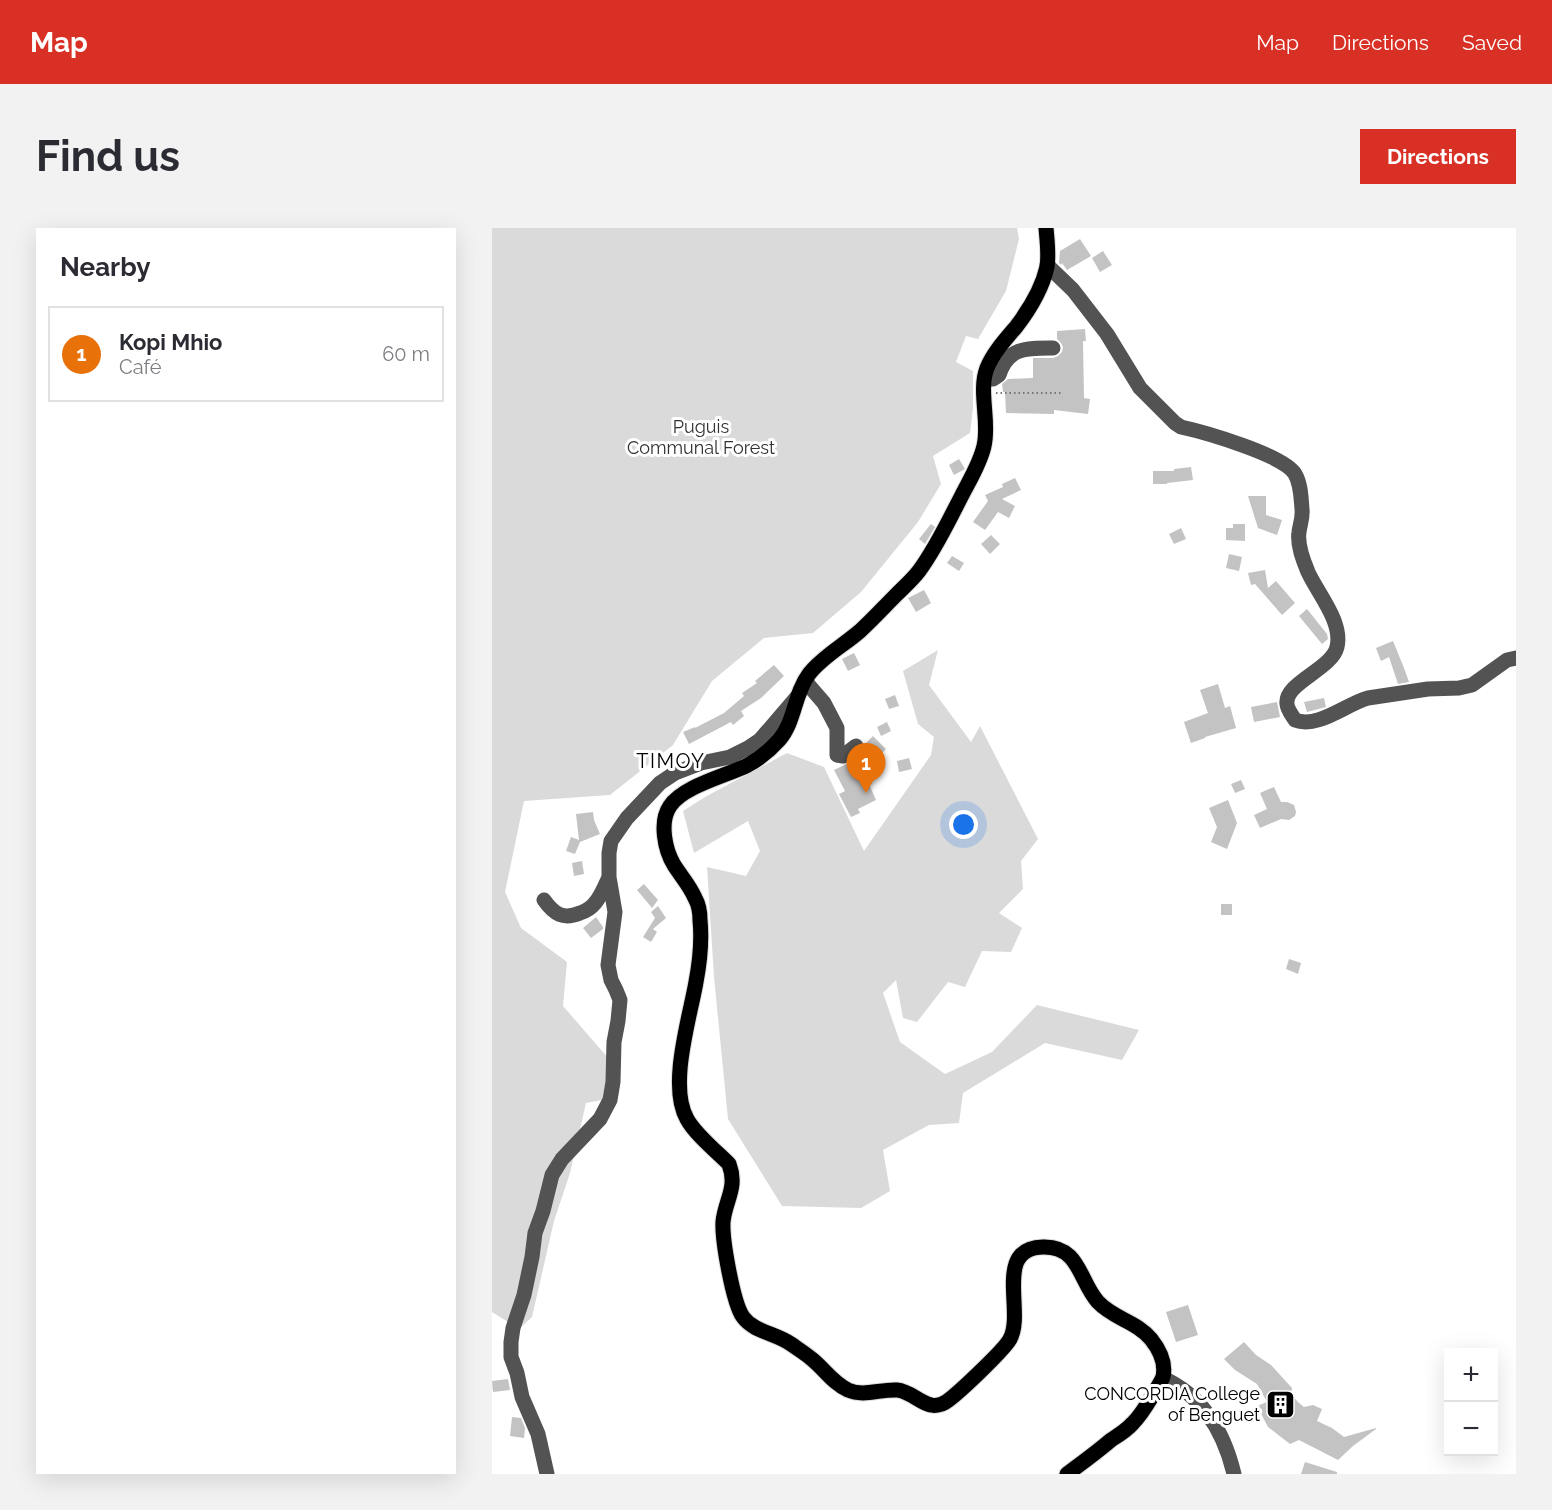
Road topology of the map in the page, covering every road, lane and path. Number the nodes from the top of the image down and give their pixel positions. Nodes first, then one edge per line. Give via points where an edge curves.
1 (1046, 228) edge
2 (1047, 266) junction
3 (1053, 348) dead end
4 (985, 386) junction
5 (1061, 393) dead end
6 (1516, 658) edge
7 (805, 681) junction
8 (797, 697) junction
9 (855, 746) dead end
10 (609, 878) junction
11 (543, 900) dead end
12 (1163, 1378) junction
13 (547, 1474) edge
14 (1067, 1474) edge
15 (1234, 1474) edge

1 - 2 main road
2 - 4 main road via 1029,308 988,366
2 - 6 street via 1073,290 1107,334 1140,388 1175,423 1271,457 1294,473 1301,496 1303,517 1298,535 1302,556 1338,634 1330,661 1298,684 1288,699 1295,720 1307,723 1368,698 1472,685 1507,660
3 - 4 street via 1034,348 1010,355 999,375
4 - 5 path
4 - 7 main road via 985,445 935,546 918,573
7 - 8 main road
7 - 9 street via 824,703 837,728 837,755 843,756
8 - 10 street via 760,740 748,748 681,771 660,783 611,841
8 - 12 main road via 780,739 766,753 680,795 668,808 663,825 672,862 695,898 701,927 697,980 681,1048 682,1107 692,1126 732,1171 733,1186 723,1220 724,1242 743,1317 754,1327 785,1340 847,1390 860,1394 900,1390 930,1405 943,1404 1010,1341 1015,1328 1015,1265 1022,1255 1044,1247 1061,1250 1076,1262 1097,1301 1149,1337 1159,1349
10 - 11 street via 596,903 572,917 554,912
10 - 13 street via 615,912 608,965 620,1000 614,1082 600,1119 552,1175 511,1342 511,1357 538,1434
12 - 14 main road via 1132,1425
12 - 15 street via 1178,1384 1201,1404 1223,1440

